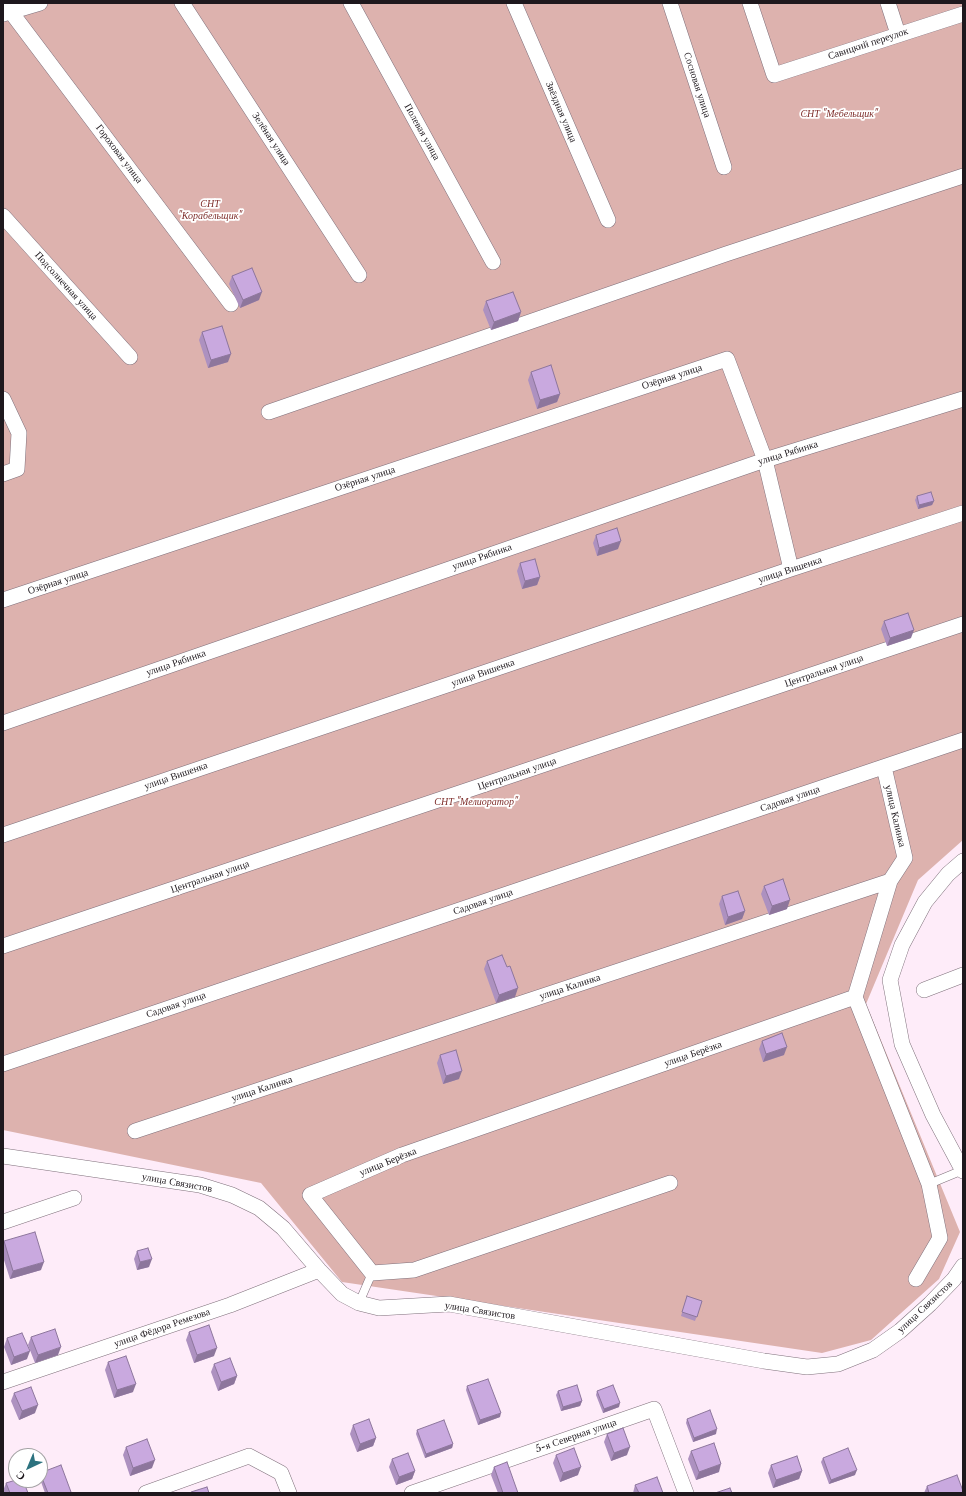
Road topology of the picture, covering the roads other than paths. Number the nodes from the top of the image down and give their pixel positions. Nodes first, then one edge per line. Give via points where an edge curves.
1 (40, 3) edge
2 (182, 3) edge
3 (351, 3) edge
4 (514, 3) edge
5 (670, 3) edge
6 (750, 3) edge
7 (888, 3) edge
8 (8, 10) edge
9 (963, 14) edge
10 (898, 34) junction
11 (724, 166) dead end
12 (963, 176) edge
13 (3, 216) edge
14 (608, 220) dead end
15 (493, 262) dead end
16 (359, 275) dead end
17 (231, 304) dead end
18 (130, 357) dead end
19 (3, 399) edge
20 (963, 399) edge
21 (269, 412) dead end
22 (765, 460) junction
23 (3, 474) edge
24 (963, 513) edge
25 (791, 569) junction
26 (3, 600) edge
27 (963, 624) edge
28 (3, 723) edge
29 (963, 740) edge
30 (884, 767) junction
31 (3, 835) edge
32 (963, 861) edge
33 (890, 881) junction
34 (3, 946) edge
35 (963, 975) edge
36 (924, 990) dead end
37 (855, 997) junction
38 (3, 1064) edge
39 (135, 1131) dead end
40 (3, 1156) edge
41 (963, 1171) edge
42 (670, 1183) dead end
43 (929, 1184) junction
44 (74, 1198) dead end
45 (3, 1222) edge
46 (963, 1266) edge
47 (319, 1270) junction
48 (372, 1273) junction
49 (916, 1279) dead end
50 (359, 1303) junction
51 (3, 1382) edge
52 (146, 1493) edge
53 (289, 1493) edge
54 (412, 1493) edge
55 (686, 1493) edge

1 - 8 street
2 - 16 street, Зелёная улица
3 - 15 street, Полевая улица
4 - 14 street, Звёздная улица
5 - 11 street, Сосновая улица
6 - 10 street, Савицкий переулок via 774,75
7 - 10 street
8 - 17 street, Гороховая улица
9 - 10 street, Савицкий переулок
12 - 21 street via 726,254
13 - 18 street, Подсолнечная улица
19 - 23 street via 19,433 17,469
20 - 22 street, улица Рябинка
22 - 25 street
22 - 26 street, Озёрная улица via 727,359
22 - 28 street, улица Рябинка
24 - 25 street, улица Вишенка
25 - 31 street, улица Вишенка
27 - 34 street, Центральная улица
29 - 30 street, Садовая улица
30 - 33 street, улица Калинка via 905,858
30 - 38 street, Садовая улица
32 - 41 street via 948,874 925,902 902,945 890,980 902,1044 933,1115
33 - 37 street
33 - 39 street, улица Калинка
35 - 36 street
37 - 43 street
37 - 48 street, улица Берёзка via 402,1154 310,1195
40 - 47 street, улица Связистов via 200,1185 232,1195 259,1208 282,1228
41 - 43 lane
42 - 48 street via 414,1270
43 - 49 street via 940,1238
44 - 45 street
46 - 50 street, улица Связистов via 930,1304 900,1331 873,1350 838,1364 807,1367 450,1304 378,1308
47 - 50 street, улица Связистов via 342,1294
47 - 51 street, улица Фёдора Ремезова via 230,1305
48 - 50 lane
52 - 53 street via 249,1456 281,1473
54 - 55 street, 5-я Северная улица via 654,1409

